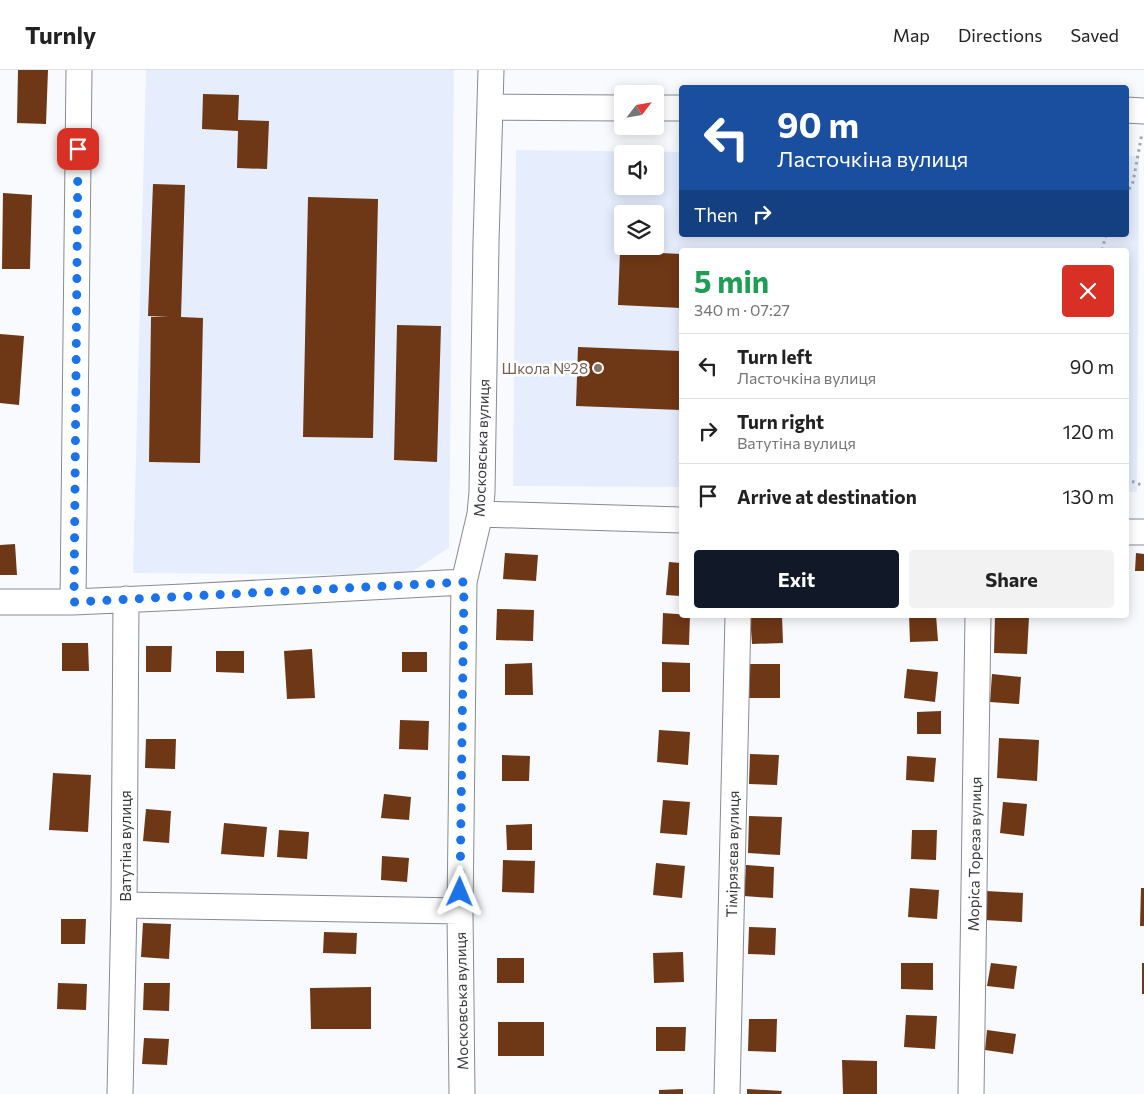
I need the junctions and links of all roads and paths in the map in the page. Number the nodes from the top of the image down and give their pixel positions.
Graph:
1 (79, 70) edge
2 (491, 70) edge
3 (491, 108) junction
4 (614, 108) edge
5 (664, 108) edge
6 (679, 108) edge
7 (1129, 112) edge
8 (1143, 121) edge
9 (1129, 189) edge
10 (1129, 480) edge
11 (1144, 486) edge
12 (480, 514) junction
13 (679, 520) edge
14 (1129, 532) edge
15 (1144, 532) edge
16 (464, 582) junction
17 (126, 599) junction
18 (0, 602) edge
19 (74, 602) junction
20 (738, 618) edge
21 (978, 618) edge
22 (124, 905) junction
23 (460, 911) junction
24 (120, 1094) edge
25 (462, 1094) edge
26 (727, 1094) edge
27 (971, 1094) edge

1 - 19 street
2 - 3 street, Московська вулиця
3 - 4 street
3 - 12 street, Московська вулиця
5 - 6 street
7 - 8 street
8 - 9 path
10 - 11 path
12 - 13 street
12 - 16 street, Московська вулиця
14 - 15 street
16 - 17 street
16 - 23 street, Московська вулиця
17 - 19 street
17 - 22 street, Ватутіна вулиця
18 - 19 street
20 - 26 street, Тімірязєва вулиця
21 - 27 street, Моріса Тореза вулиця
22 - 23 street
22 - 24 street, Ватутіна вулиця
23 - 25 street, Московська вулиця

